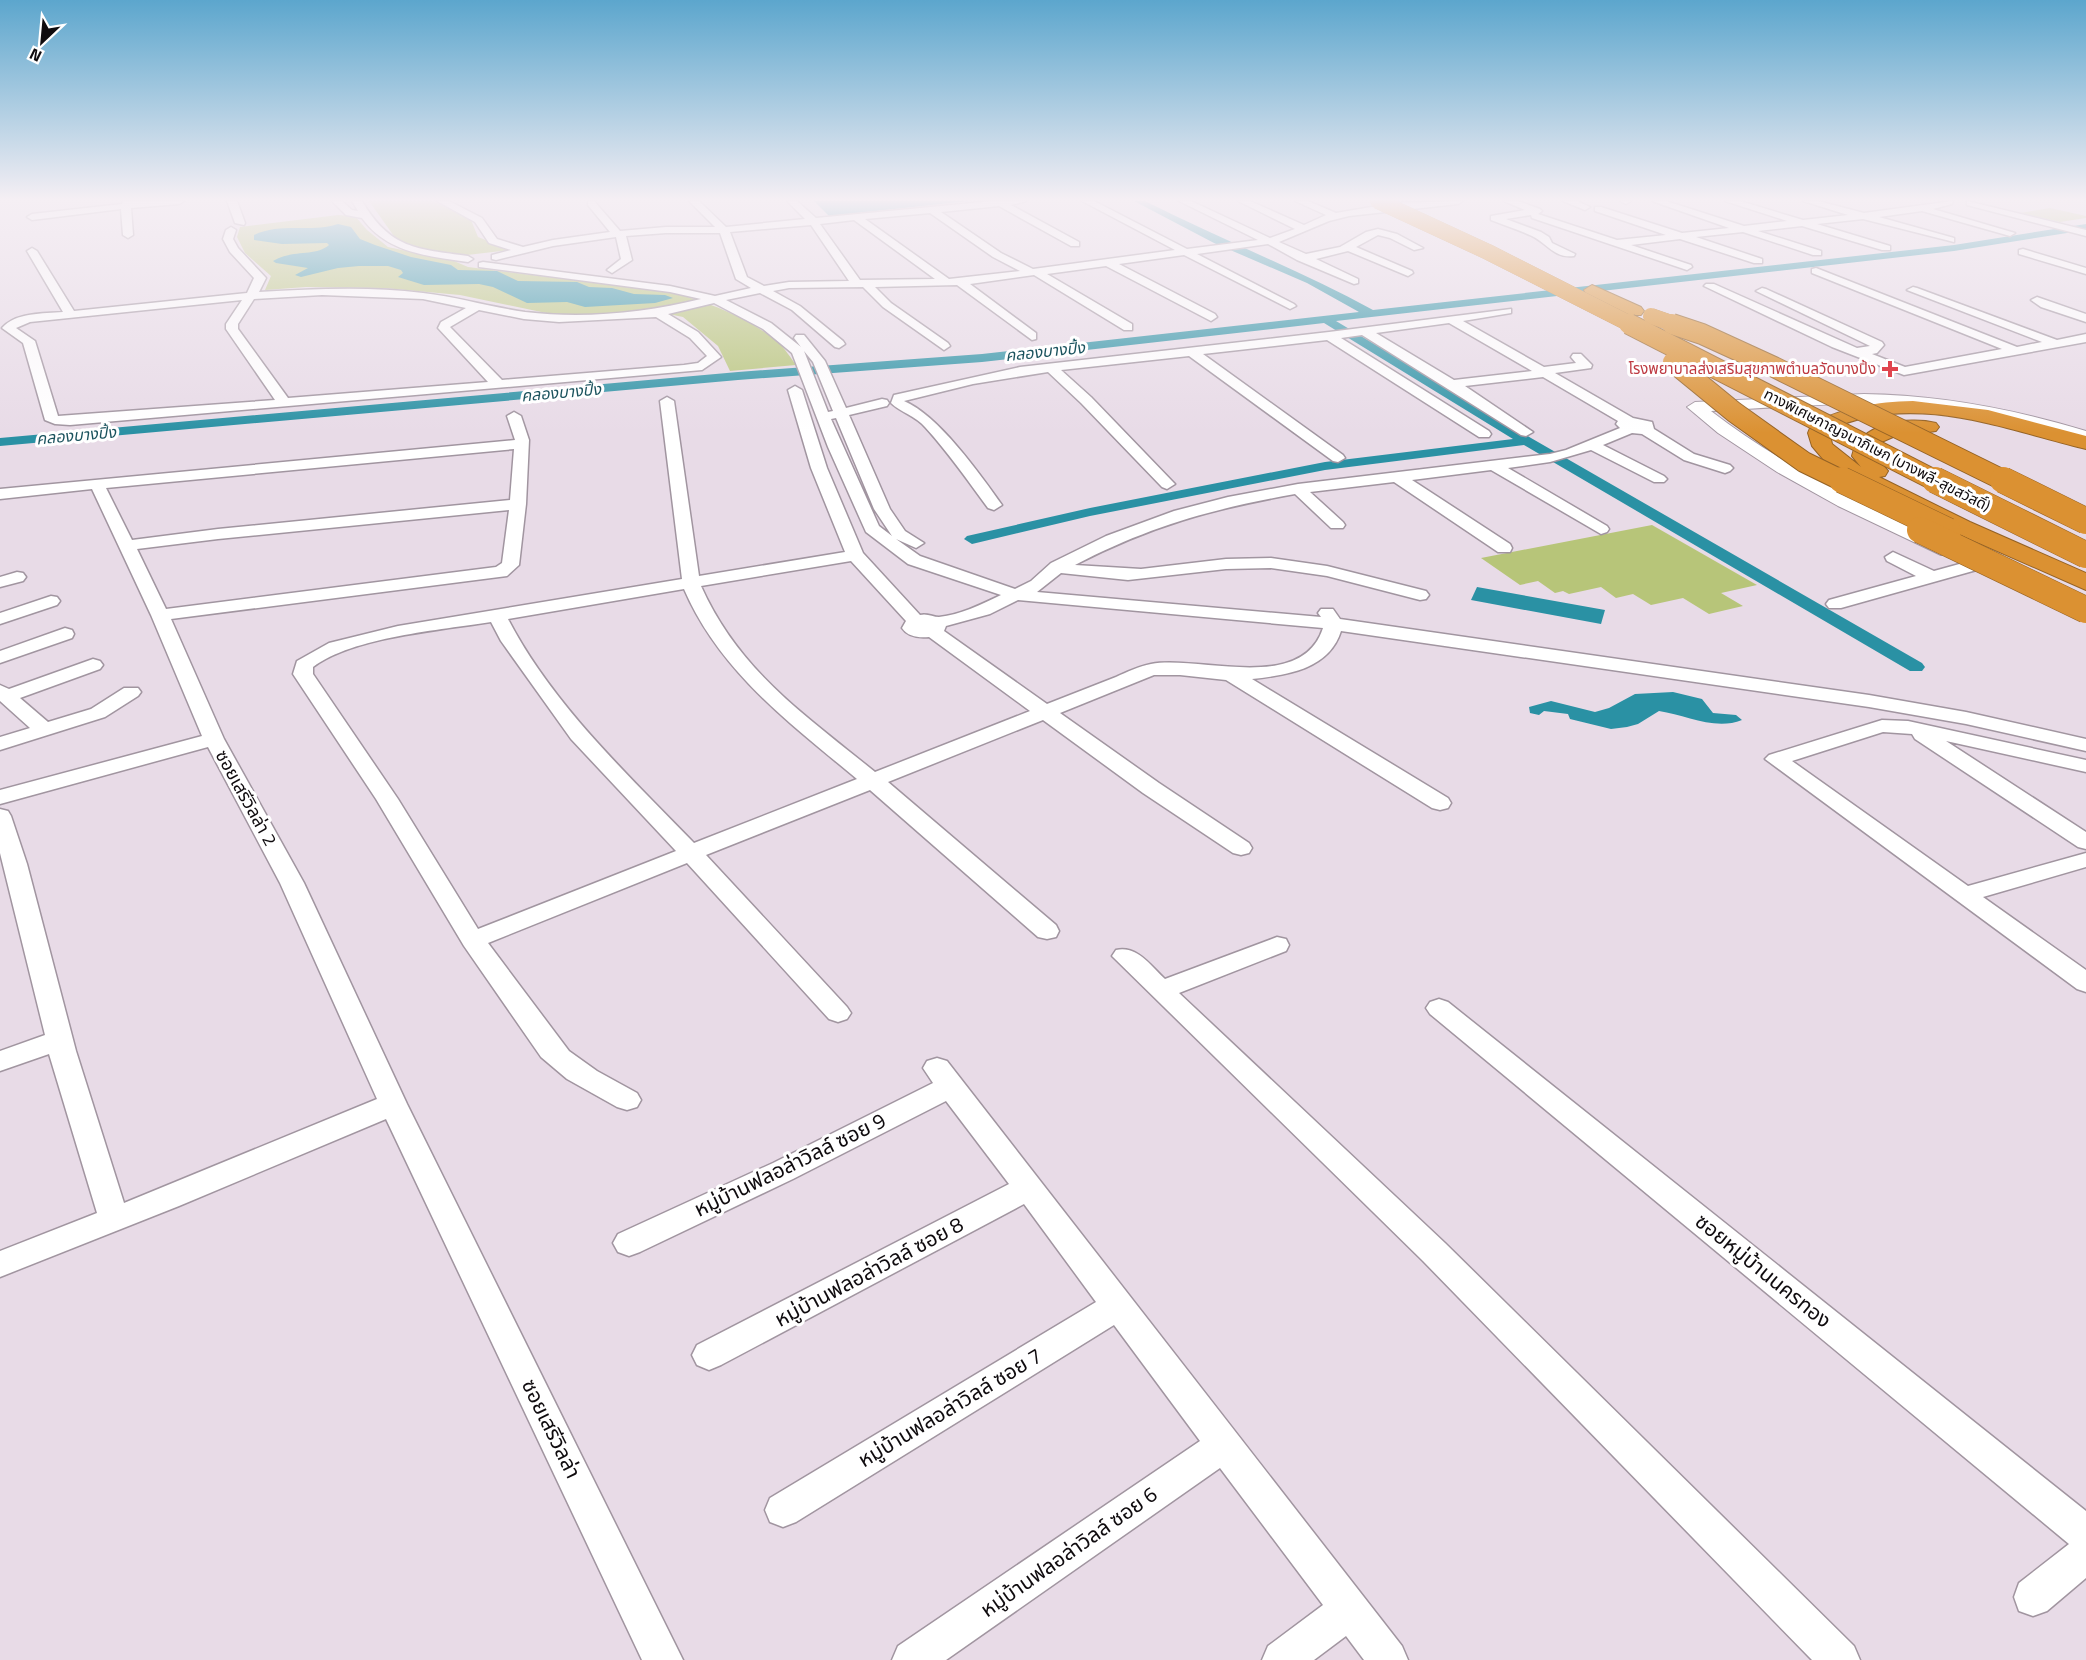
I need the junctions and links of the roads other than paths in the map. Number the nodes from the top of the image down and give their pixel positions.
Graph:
1 (53, 278) edge
2 (260, 278) edge
3 (593, 278) edge
4 (625, 278) edge
5 (742, 278) edge
6 (857, 278) edge
7 (949, 278) edge
8 (982, 278) edge
9 (1045, 278) edge
10 (1138, 278) edge
11 (1236, 278) edge
12 (1347, 278) edge
13 (1510, 278) edge
14 (1543, 278) edge
15 (1568, 278) edge
16 (1835, 278) edge
17 (1353, 281) dead end
18 (954, 282) junction
19 (860, 283) junction
20 (1710, 286) dead end
21 (760, 289) junction
22 (1914, 290) dead end
23 (1762, 291) dead end
24 (251, 296) junction
25 (722, 298) junction
26 (2037, 300) dead end
27 (479, 305) junction
28 (1290, 306) dead end
29 (1507, 311) dead end
30 (1635, 312) junction
31 (658, 313) junction
32 (70, 314) junction
33 (1211, 317) dead end
34 (2086, 318) edge
35 (1453, 320) junction
36 (1128, 327) dead end
37 (1608, 330) junction
38 (1361, 332) junction
39 (1032, 336) dead end
40 (1333, 336) junction
41 (2086, 338) edge
42 (839, 344) dead end
43 (2056, 344) junction
44 (944, 346) dead end
45 (1873, 350) junction
46 (2019, 351) junction
47 (1192, 352) junction
48 (1856, 352) junction
49 (1577, 357) dead end
50 (1050, 368) junction
51 (1920, 370) junction
52 (1545, 372) junction
53 (498, 384) junction
54 (1452, 384) junction
55 (803, 389) junction
56 (667, 400) dead end
57 (899, 401) junction
58 (284, 402) junction
59 (842, 413) junction
60 (514, 416) dead end
61 (823, 416) junction
62 (1635, 427) junction
63 (1526, 432) dead end
64 (1484, 434) dead end
65 (2086, 436) edge
66 (2086, 443) edge
67 (521, 444) junction
68 (1592, 445) junction
69 (1338, 458) dead end
70 (2086, 460) edge
71 (1495, 466) junction
72 (1725, 468) dead end
73 (1396, 476) junction
74 (1659, 480) dead end
75 (96, 484) junction
76 (1167, 484) dead end
77 (1298, 489) junction
78 (0, 494) edge
79 (518, 504) junction
80 (994, 505) dead end
81 (2086, 521) edge
82 (1337, 525) dead end
83 (1601, 529) dead end
84 (2086, 537) edge
85 (124, 546) junction
86 (1504, 548) dead end
87 (855, 555) junction
88 (2086, 555) edge
89 (1893, 556) dead end
90 (1974, 565) junction
91 (1057, 567) junction
92 (2086, 573) edge
93 (1932, 577) junction
94 (2086, 582) edge
95 (691, 584) junction
96 (1037, 585) junction
97 (1017, 595) junction
98 (1420, 595) dead end
99 (2086, 595) edge
100 (51, 601) dead end
101 (1835, 604) dead end
102 (2086, 609) edge
103 (160, 615) junction
104 (497, 615) junction
105 (1330, 618) junction
106 (2086, 618) edge
107 (0, 619) edge
108 (928, 625) junction
109 (65, 634) dead end
110 (0, 657) edge
111 (93, 665) dead end
112 (1230, 674) junction
113 (131, 692) dead end
114 (3, 694) edge
115 (1045, 712) junction
116 (1908, 727) junction
117 (45, 730) junction
118 (2086, 733) edge
119 (214, 740) junction
120 (0, 744) edge
121 (2086, 745) edge
122 (2086, 766) edge
123 (873, 781) junction
124 (0, 797) edge
125 (1440, 803) dead end
126 (0, 816) edge
127 (2086, 844) edge
128 (1241, 848) dead end
129 (692, 854) junction
130 (2086, 858) edge
131 (1964, 895) junction
132 (1047, 931) dead end
133 (473, 940) junction
134 (1277, 945) dead end
135 (1125, 956) dead end
136 (2086, 983) edge
137 (1162, 990) junction
138 (1439, 1008) dead end
139 (838, 1013) dead end
140 (59, 1040) junction
141 (0, 1061) edge
142 (627, 1100) dead end
143 (393, 1104) junction
144 (1028, 1188) junction
145 (439, 1198) joint
146 (114, 1220) junction
147 (629, 1243) dead end
148 (0, 1264) edge
149 (1117, 1306) junction
150 (709, 1355) dead end
151 (1225, 1444) junction
152 (783, 1510) dead end
153 (2086, 1534) edge
154 (2086, 1554) edge
155 (2033, 1597) dead end
156 (1349, 1609) junction
157 (663, 1660) edge
158 (912, 1660) edge
159 (1282, 1660) edge
160 (1388, 1660) edge
161 (1840, 1660) edge

1 - 32 street
2 - 24 street
3 - 25 street
4 - 25 street
5 - 21 street
6 - 19 street
7 - 18 street
8 - 18 street
9 - 36 street
10 - 33 street
11 - 28 street
12 - 17 street
13 - 37 highway
14 - 88 highway, ทางพิเศษกาญจนาภิเษก (บางพลี-สุขสวัสดิ์), bridge
15 - 30 highway, ทางพิเศษกาญจนาภิเษก (บางพลี-สุขสวัสดิ์)
16 - 46 street
18 - 19 street
18 - 39 street
19 - 21 street
19 - 44 street
20 - 48 street
21 - 25 street
21 - 42 street
22 - 43 street
23 - 45 street
24 - 27 street
24 - 32 street
24 - 58 street
25 - 31 street
25 - 55 street
25 - 59 street
26 - 34 street
27 - 31 street
27 - 53 street
29 - 35 street
30 - 81 highway, bridge
30 - 84 highway, ทางพิเศษกาญจนาภิเษก (บางพลี-สุขสวัสดิ์)
31 - 53 street
32 - 58 street
35 - 38 street
35 - 52 street
37 - 99 highway, bridge
37 - 102 highway, bridge
38 - 40 street
38 - 54 street
40 - 47 street
40 - 64 street
41 - 43 street
43 - 46 street
45 - 48 street
45 - 51 street
46 - 51 street
47 - 50 street
47 - 69 street
48 - 51 street
49 - 52 street
50 - 57 street
50 - 76 street
52 - 54 street
52 - 62 street
53 - 58 street
54 - 63 street
55 - 61 street
55 - 87 street
56 - 95 street
57 - 59 street
57 - 80 street
59 - 61 street
59 - 96 street
60 - 67 street
61 - 97 street
62 - 68 street
62 - 72 street
65 - 90 street
66 - 94 highway
67 - 75 street
67 - 79 street
68 - 71 street
68 - 74 street
70 - 92 highway
71 - 73 street
71 - 83 street
73 - 77 street
73 - 86 street
75 - 78 street
75 - 85 street, ซอยเสรีวิลล่า 2
77 - 82 street
77 - 91 street
79 - 85 street
79 - 103 street
85 - 103 street, ซอยเสรีวิลล่า 2
87 - 95 street
87 - 108 street
89 - 93 street
90 - 93 street
90 - 106 street
91 - 96 street
91 - 98 street
93 - 101 street
95 - 104 street
95 - 123 street
96 - 97 street
96 - 105 street
97 - 105 street
97 - 108 street
100 - 107 street
103 - 119 street, ซอยเสรีวิลล่า 2
104 - 129 street
104 - 133 street
105 - 112 street
105 - 118 street
105 - 121 street
108 - 115 street
109 - 110 street
111 - 114 street
112 - 115 street
112 - 125 street
113 - 117 street
114 - 117 street
115 - 123 street
115 - 128 street
116 - 122 street
116 - 127 street
116 - 131 street
117 - 120 street
119 - 124 street
119 - 143 street, ซอยเสรีวิลล่า 2
123 - 129 street
123 - 132 street
126 - 140 street
127 - 130 street
129 - 133 street
129 - 139 street
130 - 131 street
131 - 136 street
133 - 142 street
134 - 137 street
135 - 137 street
137 - 161 street
138 - 153 street, ซอยหมู่บ้านนครทอง
140 - 141 street
140 - 146 street
143 - 145 street, ซอยเสรีวิลล่า 2
143 - 146 street
144 - 147 street, หมู่บ้านฟลอล่าวิลล์ ซอย 9
144 - 149 street
144 - 150 street, หมู่บ้านฟลอล่าวิลล์ ซอย 8
145 - 157 street, ซอยเสรีวิลล่า
146 - 148 street
149 - 151 street
149 - 152 street, หมู่บ้านฟลอล่าวิลล์ ซอย 7
151 - 156 street
151 - 158 street, หมู่บ้านฟลอล่าวิลล์ ซอย 6
154 - 155 street
156 - 159 street
156 - 160 street

